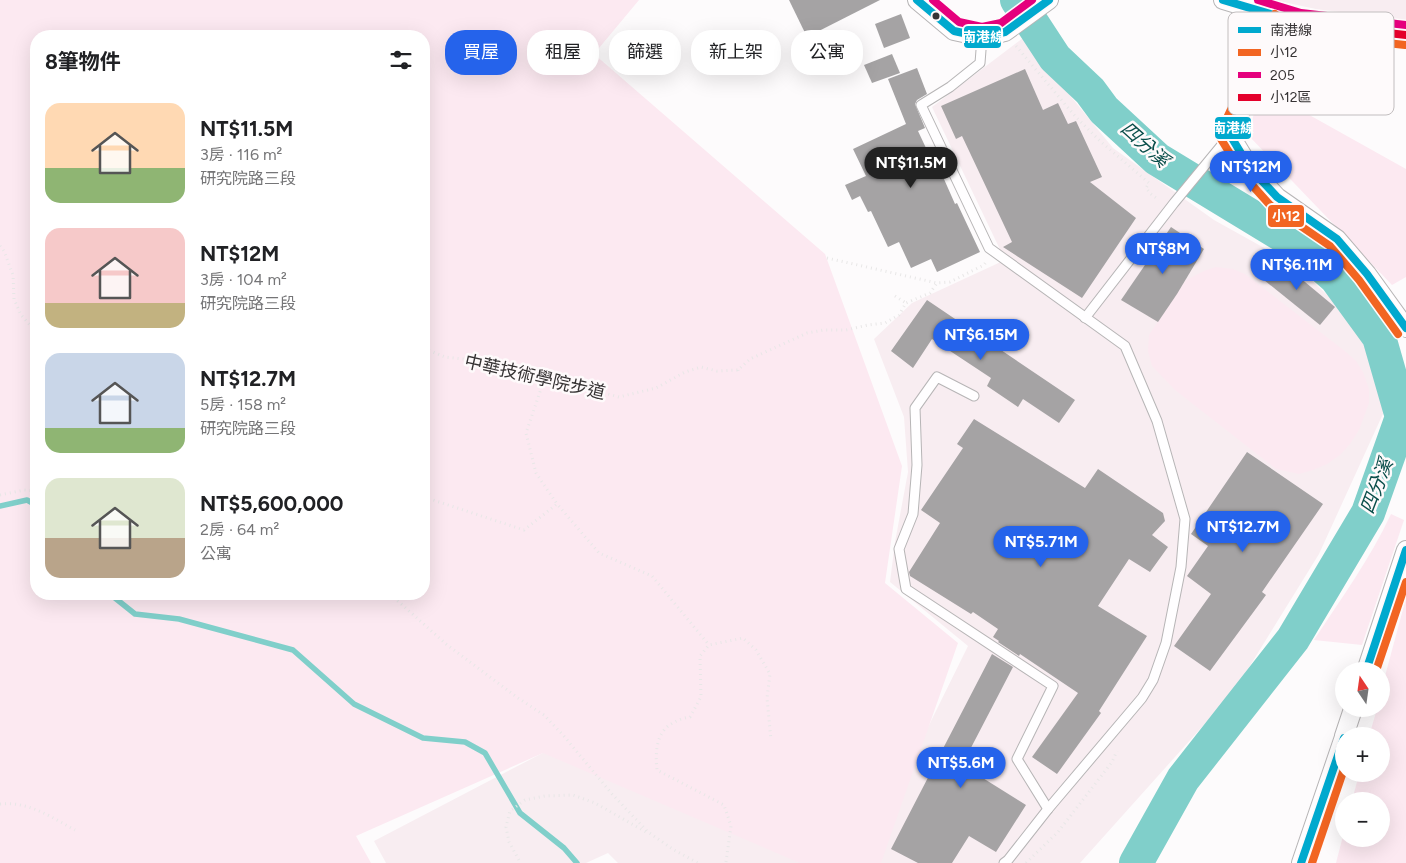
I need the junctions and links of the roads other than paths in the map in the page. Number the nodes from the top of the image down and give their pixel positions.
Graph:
1 (917, 0) edge
2 (1049, 0) edge
3 (1223, 0) edge
4 (1264, 12) edge
5 (982, 37) junction
6 (1240, 115) edge
7 (1230, 136) junction
8 (1085, 318) junction
9 (1406, 328) edge
10 (974, 396) dead end
11 (1406, 550) edge
12 (1369, 662) edge
13 (1335, 763) edge
14 (1048, 809) junction
15 (1004, 863) edge
16 (1301, 863) edge

1 - 5 street
2 - 5 street
3 - 4 street
5 - 8 lane
6 - 7 street
7 - 8 lane
7 - 9 street
8 - 14 lane
10 - 14 lane
11 - 12 street
13 - 16 street
14 - 15 lane

